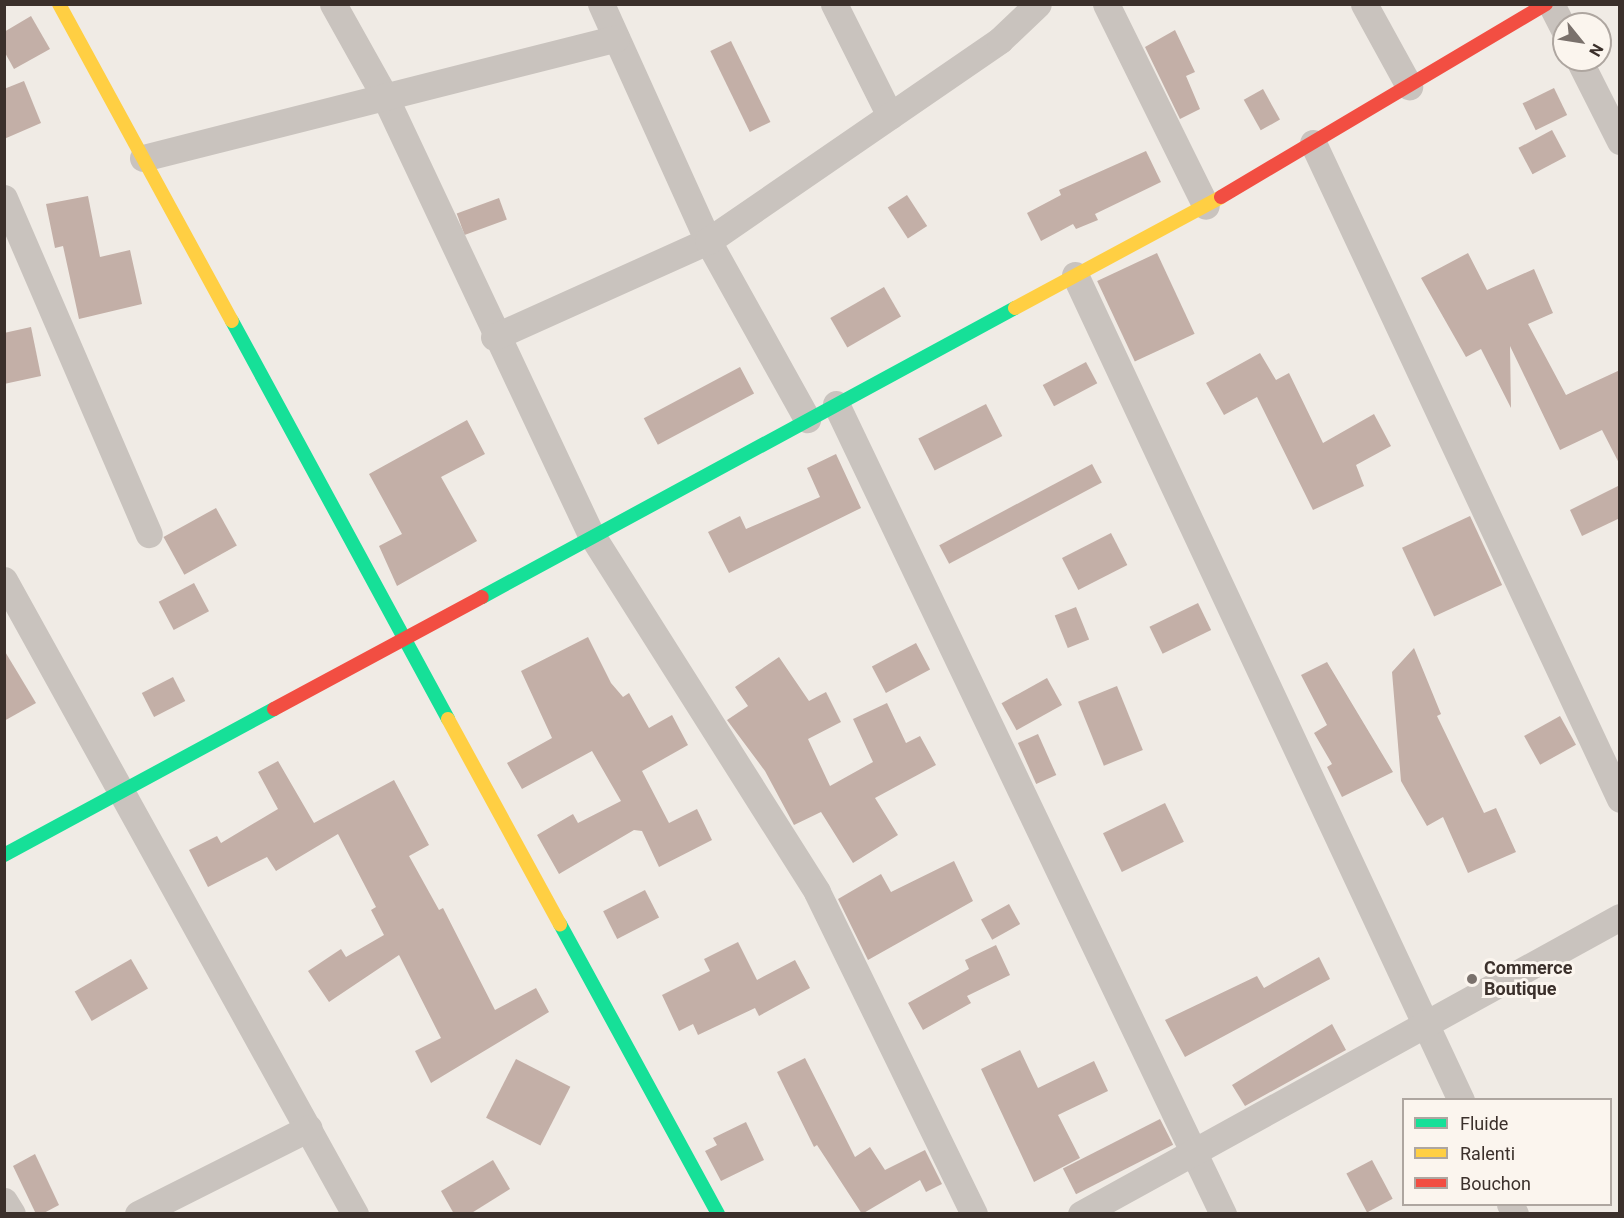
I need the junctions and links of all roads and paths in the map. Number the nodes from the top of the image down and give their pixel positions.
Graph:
1 (59, 4) edge
2 (333, 4) edge
3 (601, 4) edge
4 (834, 4) edge
5 (1038, 4) edge
6 (1106, 4) edge
7 (1364, 4) edge
8 (1546, 4) edge
9 (616, 38) junction
10 (1585, 72) edge
11 (1409, 86) junction
12 (385, 97) junction
13 (890, 116) junction
14 (1620, 141) edge
15 (1313, 143) junction
16 (143, 158) junction
17 (4, 198) edge
18 (1206, 206) junction
19 (708, 241) junction
20 (1075, 275) junction
21 (494, 337) junction
22 (836, 404) junction
23 (807, 419) junction
24 (148, 534) dead end
25 (591, 534) junction
26 (4, 579) edge
27 (403, 636) junction
28 (124, 789) junction
29 (1620, 799) edge
30 (4, 855) edge
31 (1620, 917) edge
32 (1425, 1024) junction
33 (1460, 1098) edge
34 (309, 1128) junction
35 (1192, 1152) junction
36 (4, 1201) edge
37 (12, 1214) edge
38 (138, 1214) edge
39 (356, 1214) edge
40 (718, 1214) edge
41 (974, 1214) edge
42 (1081, 1214) edge
43 (1223, 1214) edge

1 - 16 street
2 - 12 street
3 - 9 street
4 - 13 street
5 - 13 street
6 - 18 street
7 - 11 street
8 - 11 street
9 - 12 street
9 - 19 street
10 - 14 street
11 - 15 street
12 - 16 street
12 - 21 street
13 - 19 street
15 - 18 street
15 - 29 street
16 - 27 street
17 - 24 street
18 - 20 street
19 - 21 street
19 - 23 street
20 - 22 street
20 - 32 street
21 - 25 street
22 - 23 street
22 - 35 street
23 - 25 street
25 - 27 street
25 - 41 street
26 - 28 street
27 - 28 street
27 - 40 street
28 - 30 street
28 - 34 street
31 - 32 street
32 - 33 street
32 - 35 street
34 - 38 street
34 - 39 street
35 - 42 street
35 - 43 street
36 - 37 street

